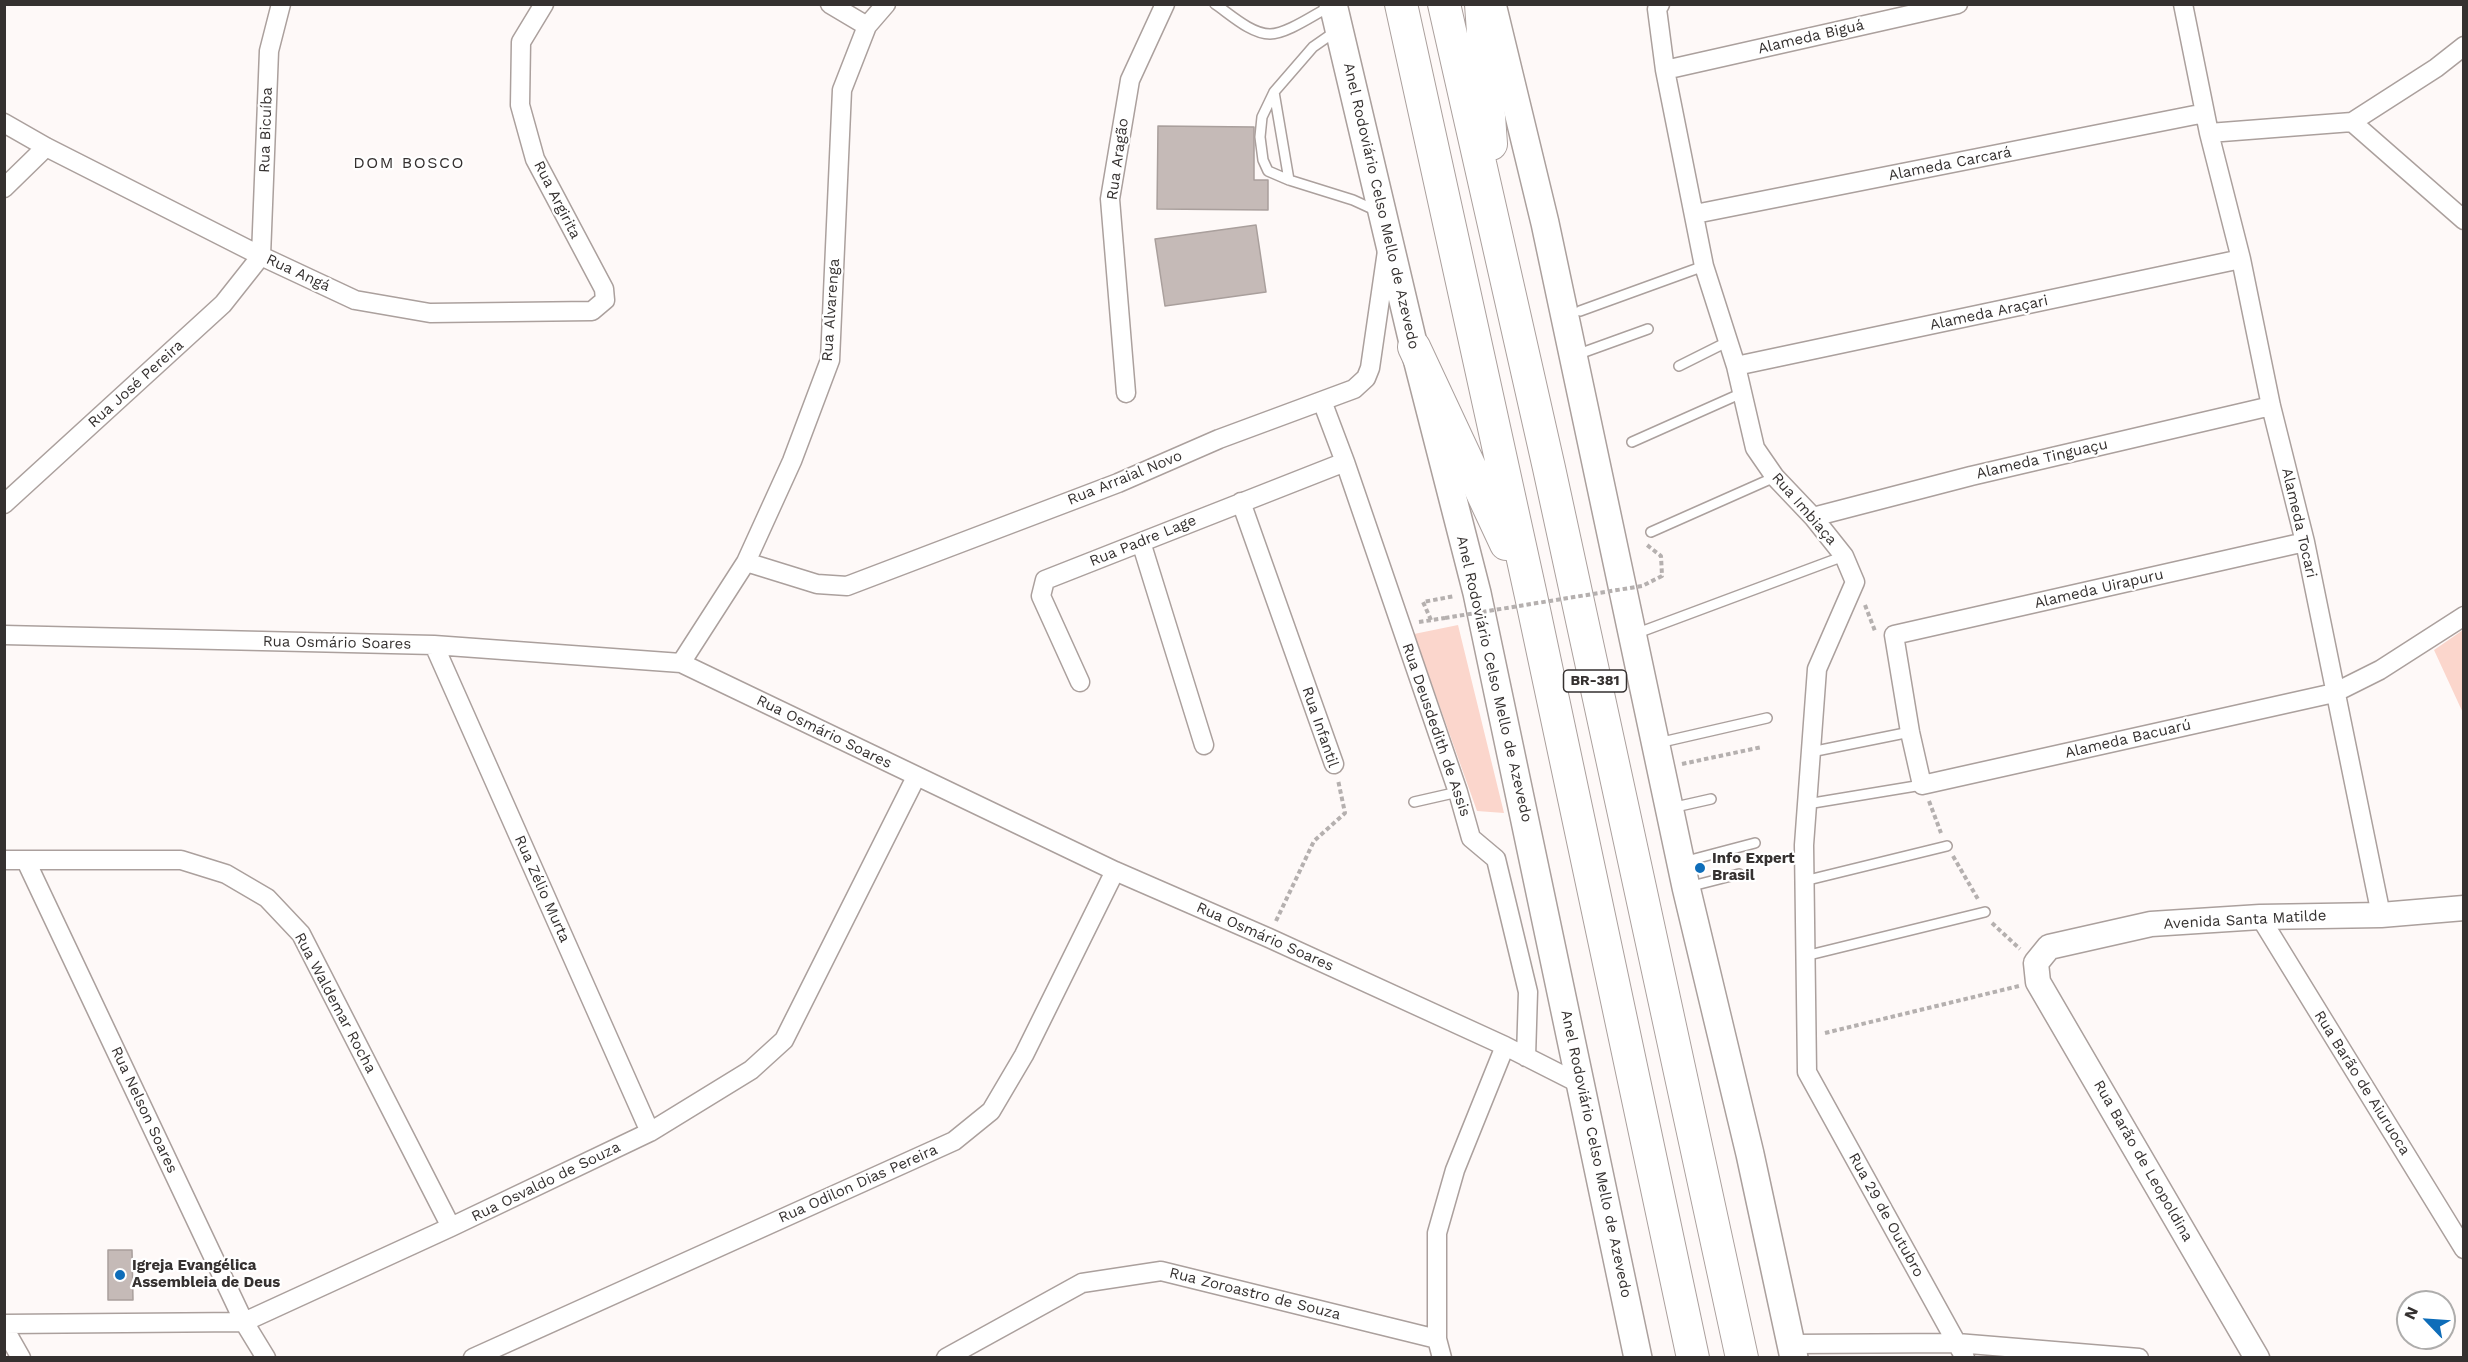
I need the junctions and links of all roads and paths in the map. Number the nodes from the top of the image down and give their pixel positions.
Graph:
1 (280, 4) edge
2 (544, 4) edge
3 (830, 4) edge
4 (886, 4) edge
5 (1165, 4) edge
6 (1215, 4) edge
7 (1401, 4) edge
8 (1444, 4) edge
9 (1481, 4) edge
10 (1492, 4) edge
11 (1660, 4) edge
12 (1958, 4) edge
13 (2183, 4) edge
14 (1335, 13) edge
15 (867, 26) junction
16 (2463, 46) edge
17 (1665, 70) junction
18 (1274, 92) junction
19 (2205, 112) junction
20 (2352, 122) junction
21 (4, 123) edge
22 (2209, 133) junction
23 (46, 147) junction
24 (1289, 180) junction
25 (4, 188) edge
26 (1382, 213) junction
27 (1695, 214) junction
28 (2463, 220) edge
29 (1389, 241) junction
30 (1498, 247) junction
31 (261, 256) junction
32 (2241, 259) junction
33 (1704, 266) junction
34 (604, 289) joint
35 (1580, 310) dead end
36 (1648, 329) dead end
37 (1729, 341) junction
38 (1414, 347) junction
39 (1573, 355) junction
40 (1679, 366) dead end
41 (1736, 366) junction
42 (1126, 393) dead end
43 (1742, 393) junction
44 (1322, 401) junction
45 (2271, 406) junction
46 (1632, 442) dead end
47 (1345, 462) junction
48 (1775, 477) junction
49 (1241, 502) junction
50 (4, 504) edge
51 (1813, 517) junction
52 (1651, 532) dead end
53 (1141, 542) junction
54 (2305, 542) junction
55 (1647, 545) dead end
56 (1844, 556) junction
57 (746, 562) junction
58 (1856, 582) junction
59 (1477, 593) junction
60 (1531, 596) junction
61 (2463, 616) edge
62 (4, 635) edge
63 (1632, 635) junction
64 (1894, 635) junction
65 (434, 645) junction
66 (681, 663) junction
67 (1080, 682) dead end
68 (2334, 693) junction
69 (1767, 718) dead end
70 (1910, 732) junction
71 (1204, 745) dead end
72 (1762, 747) dead end
73 (1811, 752) junction
74 (1658, 756) junction
75 (1334, 764) joint
76 (916, 777) junction
77 (1922, 785) junction
78 (1458, 792) junction
79 (1711, 799) dead end
80 (1414, 802) dead end
81 (1807, 804) junction
82 (1669, 808) junction
83 (1755, 843) dead end
84 (1947, 846) junction
85 (4, 860) edge
86 (26, 861) junction
87 (1114, 871) junction
88 (1738, 874) dead end
89 (1683, 875) junction
90 (1804, 881) junction
91 (2463, 908) edge
92 (1985, 912) junction
93 (2381, 915) junction
94 (2260, 918) junction
95 (1269, 938) junction
96 (1805, 956) junction
97 (2037, 972) junction
98 (1807, 1038) junction
99 (1505, 1046) junction
100 (1526, 1057) junction
101 (1582, 1085) junction
102 (650, 1132) junction
103 (451, 1227) junction
104 (2463, 1249) edge
105 (244, 1322) junction
106 (4, 1326) edge
107 (1437, 1339) junction
108 (1961, 1350) edge
109 (1793, 1351) edge
110 (21, 1358) edge
111 (266, 1358) edge
112 (473, 1358) edge
113 (946, 1358) edge
114 (1442, 1358) edge
115 (1638, 1358) edge
116 (1693, 1358) edge
117 (1742, 1358) edge
118 (2139, 1358) edge
119 (2257, 1358) edge

1 - 31 street, Rua Bicuíba
2 - 34 street, Rua Argirita
3 - 15 street
4 - 15 street, Rua Alvarenga
5 - 42 street, Rua Aragão
6 - 14 lane
7 - 60 highway, BR-381
8 - 30 highway, BR-381
9 - 30 highway
10 - 39 main road
11 - 17 street, Rua Imbiaça
12 - 17 street, Alameda Biguá
13 - 19 street, Alameda Tocari
14 - 18 lane
14 - 26 main road, Anel Rodoviário Celso Mello de Azevedo
15 - 57 street, Rua Alvarenga
16 - 20 street
17 - 27 street, Rua Imbiaça
18 - 24 lane
18 - 24 lane
19 - 22 street, Alameda Tocari
19 - 27 street, Alameda Carcará
20 - 22 street
20 - 28 street
21 - 23 street, Rua Angá
22 - 32 street, Alameda Tocari
23 - 25 street
23 - 31 street, Rua Angá
24 - 26 lane
26 - 29 main road, Anel Rodoviário Celso Mello de Azevedo
27 - 33 street, Rua Imbiaça
29 - 38 main road, Anel Rodoviário Celso Mello de Azevedo
29 - 44 street, Rua Arraial Novo
30 - 117 highway, BR-381
31 - 34 street, Rua Angá
31 - 50 street, Rua José Pereira
32 - 41 street, Alameda Araçari
32 - 45 street, Alameda Tocari
33 - 35 lane
33 - 37 street, Rua Imbiaça
36 - 39 lane
37 - 40 lane
37 - 41 street, Rua Imbiaça
38 - 59 main road, Anel Rodoviário Celso Mello de Azevedo
38 - 60 highway
39 - 63 main road
41 - 43 street, Rua Imbiaça
43 - 46 lane
43 - 48 street, Rua Imbiaça
44 - 47 street, Rua Deusdedith de Assis
44 - 57 street, Rua Arraial Novo
45 - 51 street, Alameda Tinguaçu
45 - 54 street, Alameda Tocari
47 - 49 street, Rua Padre Lage
47 - 78 street, Rua Deusdedith de Assis
48 - 51 street, Rua Imbiaça
48 - 52 lane
49 - 53 street, Rua Padre Lage
49 - 75 street, Rua Infantil
51 - 56 street, Rua Imbiaça
53 - 67 street, Rua Padre Lage
53 - 71 street
54 - 64 street, Alameda Uirapuru
54 - 68 street, Alameda Tocari
55 - 59 path, bridge
56 - 58 street, Rua Imbiaça
56 - 63 lane
57 - 66 street, Rua Alvarenga
58 - 64 path
58 - 73 street
59 - 101 main road, Anel Rodoviário Celso Mello de Azevedo
60 - 116 highway, BR-381
61 - 68 street, Alameda Bacuarú
62 - 65 street, Rua Osmário Soares
63 - 74 main road
64 - 70 street
65 - 66 street, Rua Osmário Soares
65 - 102 street, Rua Zélio Murta
66 - 76 street, Rua Osmário Soares
68 - 77 street, Alameda Bacuarú
68 - 93 street, Alameda Tocari
69 - 74 lane
70 - 73 lane
70 - 77 street
72 - 74 path
73 - 81 street
74 - 82 main road
75 - 95 path, Rua Infantil
76 - 87 street, Rua Osmário Soares
76 - 102 street, Rua Osvaldo de Souza
77 - 81 lane
77 - 84 path
78 - 80 lane
78 - 100 street, Rua Deusdedith de Assis
79 - 82 lane
81 - 90 street
82 - 89 main road
83 - 89 lane
84 - 90 lane
84 - 92 path
85 - 86 street, Rua Waldemar Rocha
86 - 103 street, Rua Waldemar Rocha
86 - 105 street, Rua Nelson Soares
87 - 95 street, Rua Osmário Soares
87 - 112 street, Rua Odilon Dias Pereira
88 - 89 lane
89 - 109 main road
90 - 96 street
91 - 93 street, Avenida Santa Matilde
92 - 96 lane
92 - 97 path
93 - 94 street, Avenida Santa Matilde
94 - 97 street, Avenida Santa Matilde
94 - 104 street, Rua Barão de Aiuruoca
95 - 99 street, Rua Osmário Soares
96 - 98 street
97 - 98 path
97 - 119 street, Rua Barão de Leopoldina
98 - 108 street, Rua 29 de Outubro
99 - 100 street, Rua Osmário Soares
99 - 107 street
100 - 101 street, Rua Osmário Soares
101 - 115 main road, Anel Rodoviário Celso Mello de Azevedo
102 - 103 street, Rua Osvaldo de Souza
103 - 105 street, Rua Osvaldo de Souza
105 - 106 street, Rua Osvaldo de Souza
105 - 111 street, Rua Nelson Soares
106 - 110 street
107 - 113 street, Rua Zoroastro de Souza
107 - 114 street
108 - 109 street
108 - 118 street

